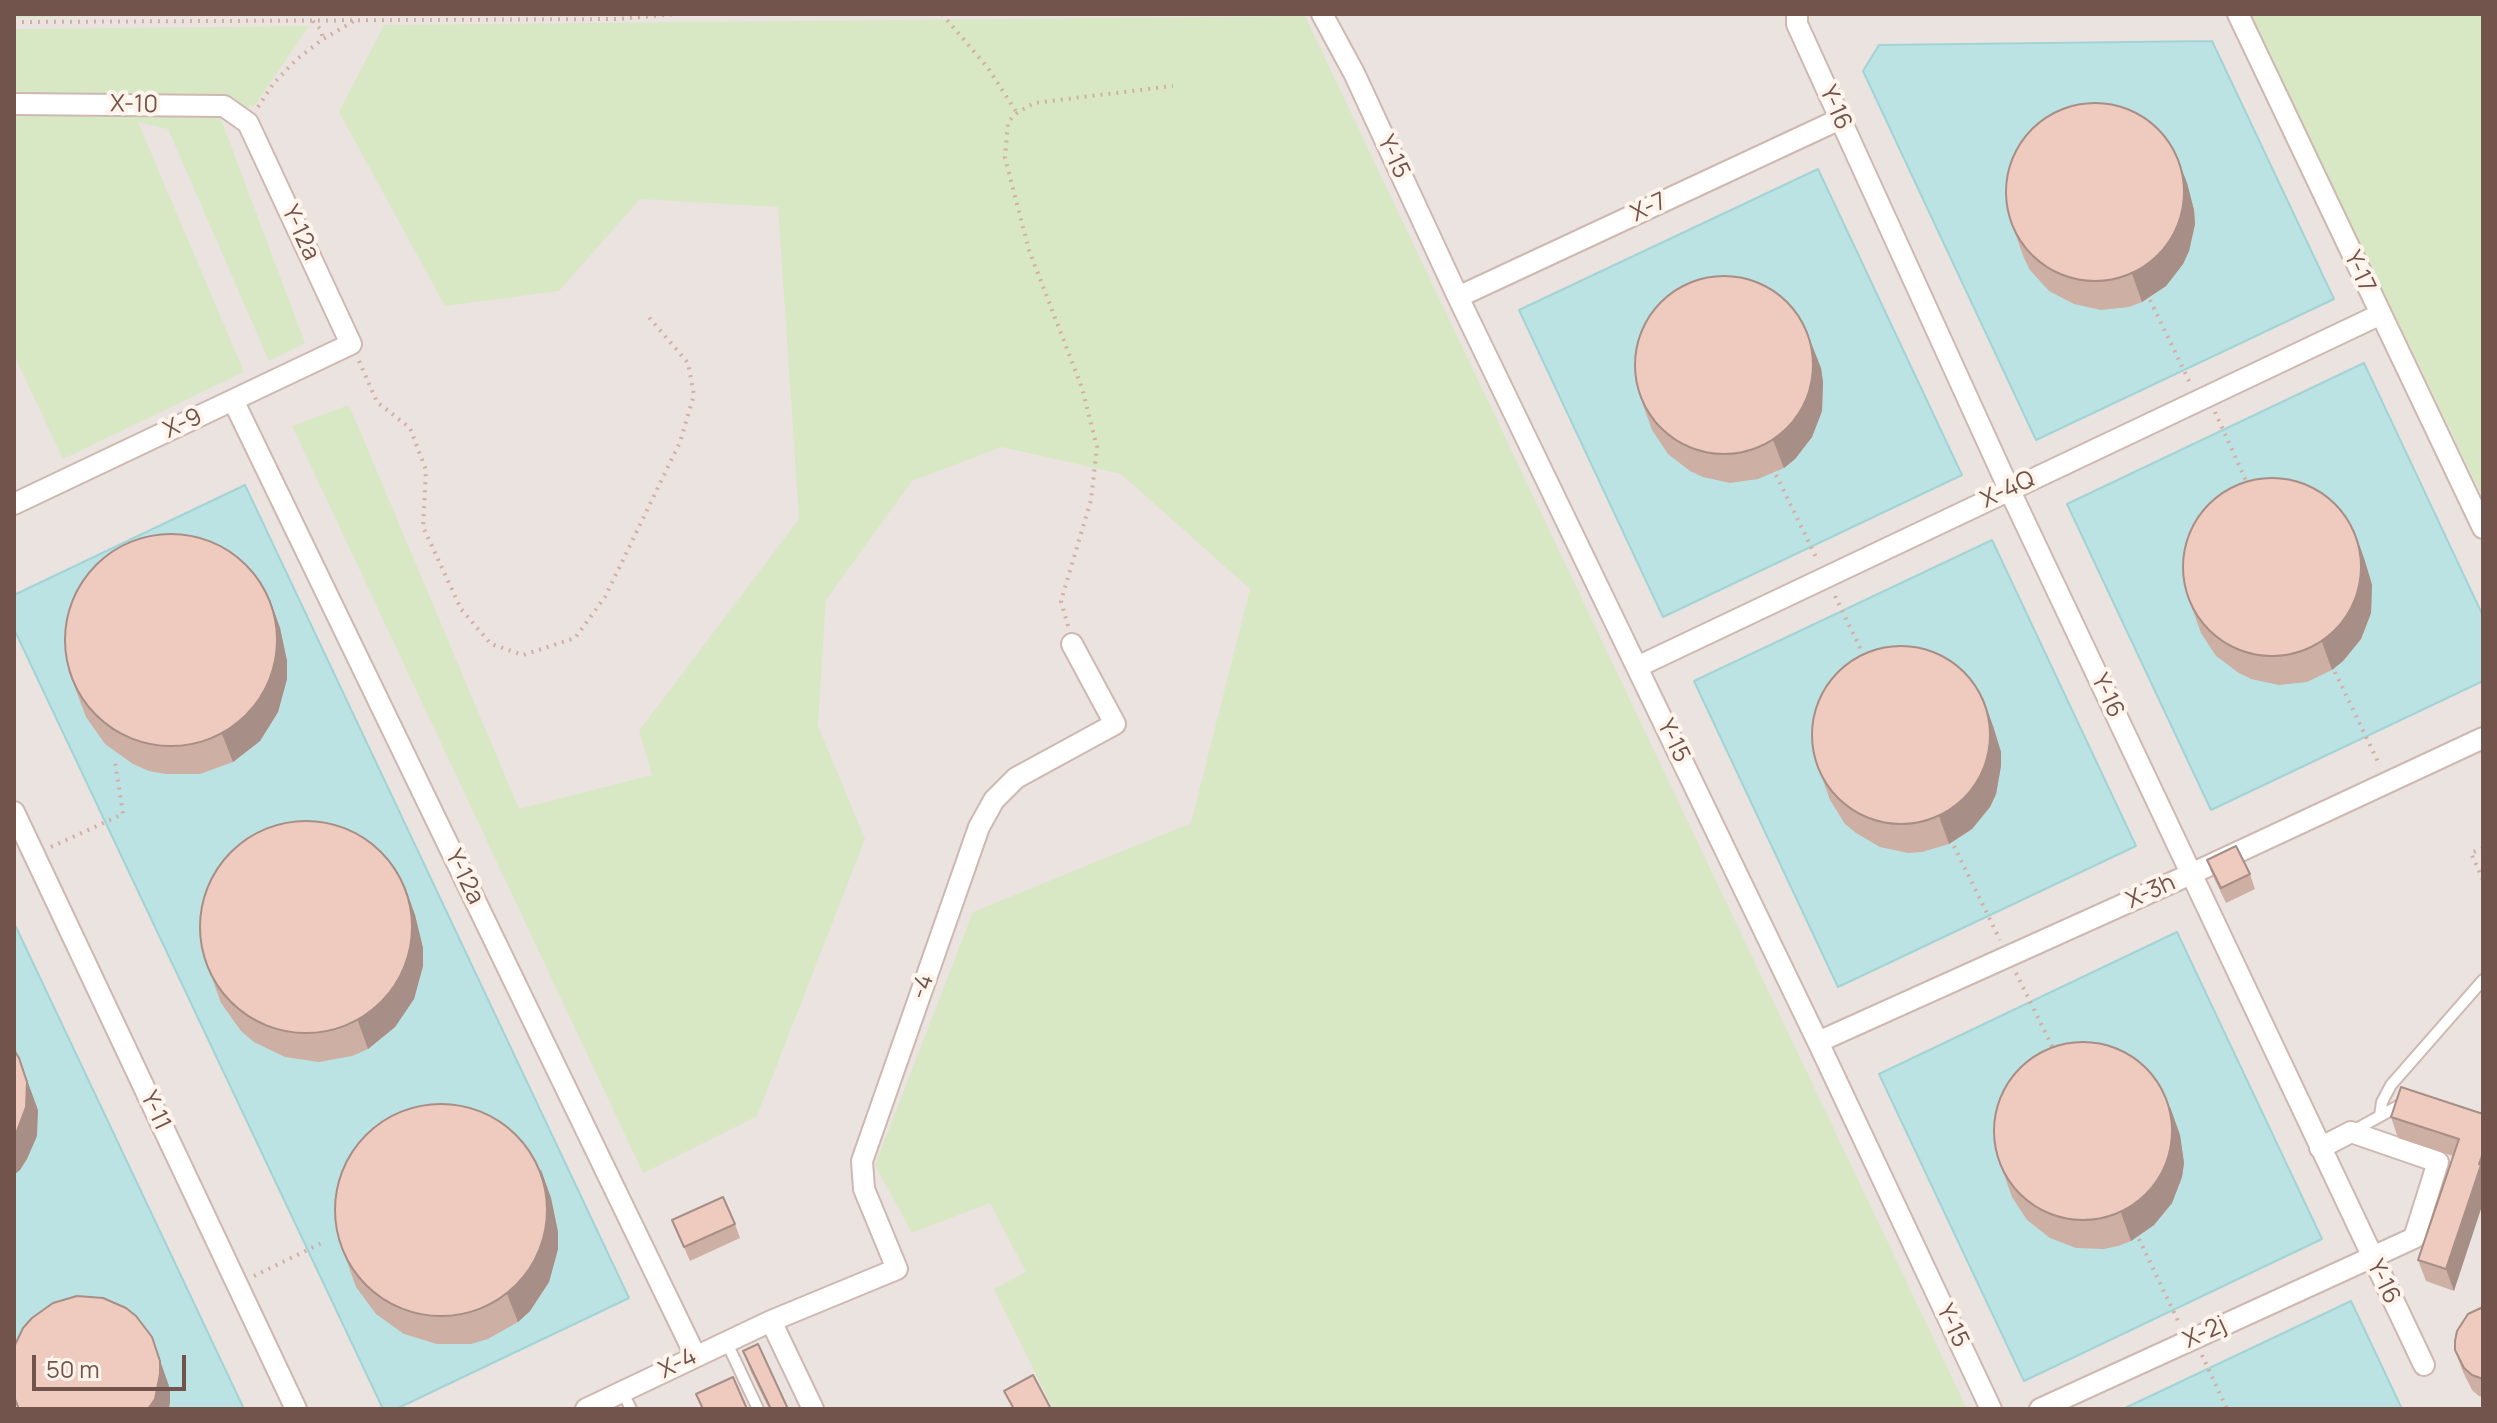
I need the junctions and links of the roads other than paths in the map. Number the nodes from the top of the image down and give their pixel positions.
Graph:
1 (1322, 14) edge
2 (2238, 14) edge
3 (1797, 19) edge
4 (14, 104) edge
5 (1840, 119) junction
6 (248, 123) joint
7 (1458, 297) junction
8 (2379, 315) junction
9 (351, 344) joint
10 (233, 400) junction
11 (2009, 489) junction
12 (14, 504) edge
13 (2483, 528) edge
14 (1072, 644) road end
15 (1637, 667) junction
16 (2483, 738) edge
17 (14, 812) edge
18 (2191, 874) junction
19 (2483, 980) edge
20 (1818, 1042) junction
21 (2409, 1101) edge
22 (2380, 1116) junction
23 (2351, 1132) junction
24 (2320, 1148) junction
25 (2371, 1258) junction
26 (771, 1321) junction
27 (726, 1341) junction
28 (695, 1355) junction
29 (2424, 1365) dead end
30 (626, 1400) edge
31 (296, 1409) edge
32 (586, 1409) edge
33 (758, 1409) edge
34 (813, 1409) edge
35 (1991, 1409) edge
36 (2040, 1409) edge

1 - 7 street, Y-15
2 - 8 street, Y-17
3 - 5 street, Y-16
4 - 6 street, X-10
5 - 7 street, X-7
5 - 11 street, Y-16
6 - 9 street, Y-12a
7 - 15 street, Y-15
8 - 11 street, X-4Q
8 - 13 street, Y-17
9 - 10 street, X-9
10 - 12 street, X-9
10 - 28 street, Y-12a
11 - 15 street, X-4Q
11 - 18 street, Y-16
14 - 26 street, -4
15 - 20 street, Y-15
16 - 18 street, X-3h
17 - 31 street, Y-11
18 - 20 street, X-3h
18 - 24 street, Y-16
19 - 22 lane
20 - 35 street, Y-15
21 - 22 lane
22 - 23 lane
23 - 24 street
23 - 25 street, X-2j
24 - 25 street, Y-16
25 - 29 street, Y-16
25 - 36 street, X-2j
26 - 27 street, X-4
26 - 34 street
27 - 28 street, X-4
27 - 33 lane
28 - 30 street, X-4
30 - 32 street, X-4

